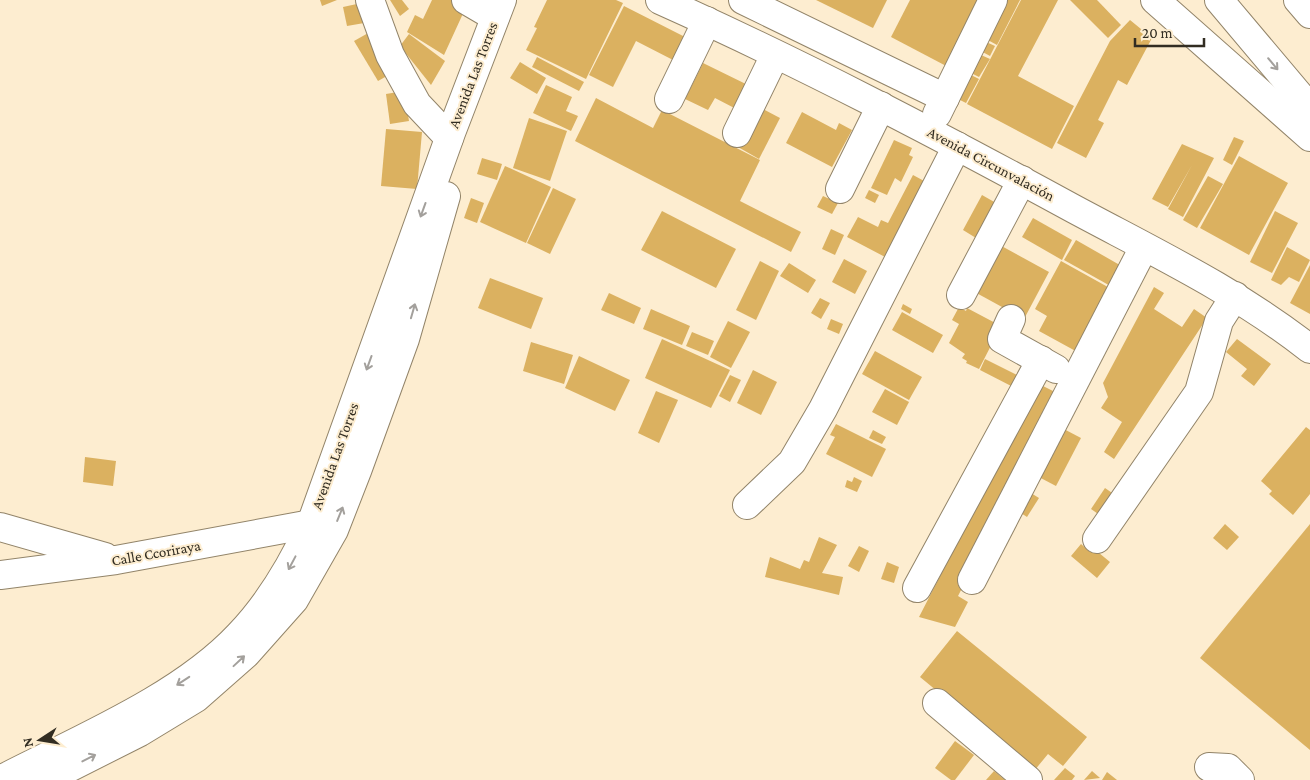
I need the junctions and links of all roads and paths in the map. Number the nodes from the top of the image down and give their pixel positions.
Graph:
1 (370, 0) edge
2 (466, 0) edge
3 (520, 0) edge
4 (660, 0) edge
5 (743, 0) edge
6 (993, 0) edge
7 (1155, 0) edge
8 (1180, 0) edge
9 (1219, 0) edge
10 (1298, 0) edge
11 (498, 9) edge
12 (1310, 14) edge
13 (707, 21) junction
14 (775, 55) junction
15 (945, 98) junction
16 (669, 99) dead end
17 (881, 106) junction
18 (1310, 108) edge
19 (928, 130) junction
20 (737, 133) dead end
21 (1310, 136) edge
22 (449, 138) junction
23 (957, 146) junction
24 (1022, 180) junction
25 (840, 189) dead end
26 (1144, 247) junction
27 (961, 295) dead end
28 (1235, 296) junction
29 (1011, 319) dead end
30 (1310, 349) edge
31 (1041, 360) junction
32 (1075, 379) junction
33 (747, 505) dead end
34 (311, 524) junction
35 (0, 527) edge
36 (1097, 539) dead end
37 (116, 560) junction
38 (0, 575) edge
39 (972, 580) dead end
40 (917, 588) dead end
41 (937, 703) dead end
42 (1209, 767) dead end
43 (0, 780) edge
44 (46, 780) edge
45 (1028, 780) edge
46 (1240, 780) edge

1 - 22 main road
2 - 11 main road
44 -> 3 main road, Avenida Las Torres
4 - 13 main road, Avenida Circunvalación
5 - 15 main road
6 - 15 main road
7 - 21 main road
8 - 21 main road
9 -> 18 main road
10 - 12 main road
11 - 22 main road, Avenida Las Torres
13 - 14 main road, Avenida Circunvalación
13 - 16 main road
14 - 17 main road, Avenida Circunvalación
14 - 20 main road
15 - 19 main road
17 - 19 main road, Avenida Circunvalación
17 - 25 main road
19 - 23 main road, Avenida Circunvalación
22 -> 34 main road, Avenida Las Torres
23 - 24 main road, Avenida Circunvalación
23 - 33 main road
24 - 26 main road, Avenida Circunvalación
24 - 27 main road
26 - 28 main road, Avenida Circunvalación
26 - 32 main road
28 - 30 main road, Avenida Circunvalación
28 - 36 main road
29 - 31 main road
31 - 32 main road
31 - 40 main road
32 - 39 main road
34 - 37 main road, Calle Ccoriraya
34 -> 43 main road, Avenida Las Torres
35 - 37 main road
37 - 38 main road, Calle Ccoriraya
41 - 45 main road
42 - 46 main road

